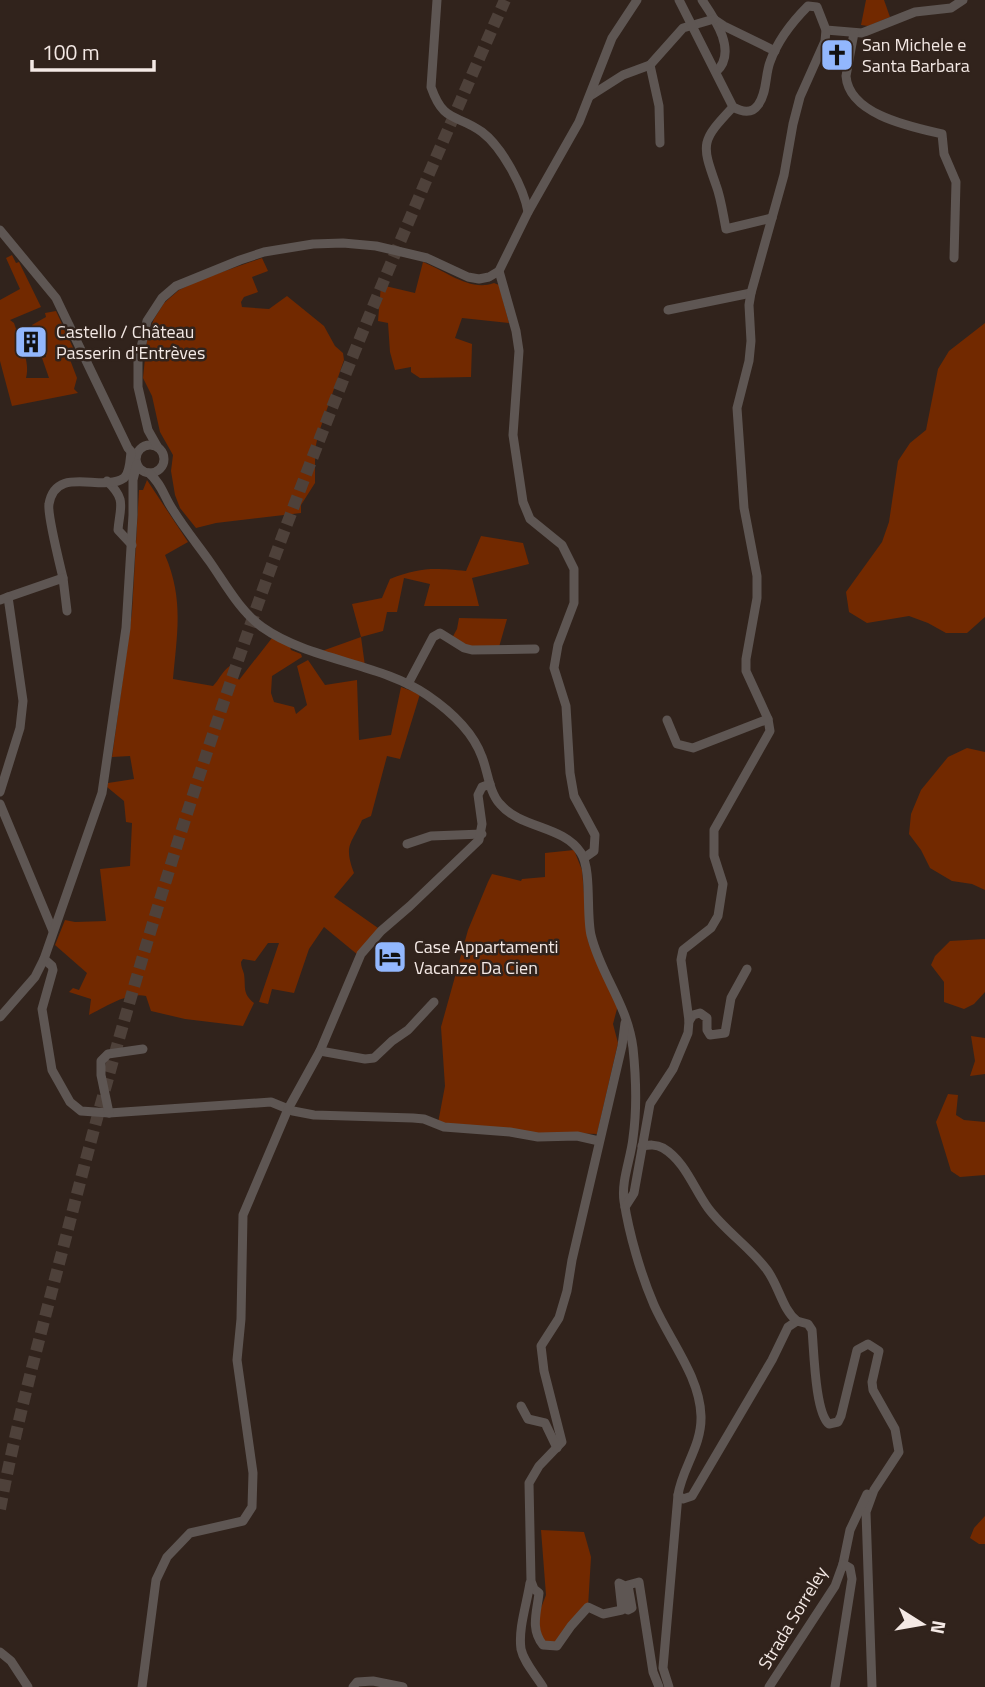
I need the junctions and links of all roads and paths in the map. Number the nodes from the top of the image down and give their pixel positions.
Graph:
1 (437, 0) edge
2 (637, 0) edge
3 (679, 0) edge
4 (702, 0) edge
5 (932, 0) edge
6 (963, 0) edge
7 (819, 4) edge
8 (928, 10) junction
9 (714, 19) junction
10 (692, 25) junction
11 (826, 30) junction
12 (854, 33) junction
13 (775, 51) junction
14 (650, 65) junction
15 (716, 72) junction
16 (590, 96) junction
17 (733, 107) junction
18 (660, 144) dead end
19 (528, 212) junction
20 (772, 218) junction
21 (0, 230) edge
22 (954, 258) dead end
23 (499, 271) junction
24 (751, 293) junction
25 (668, 310) dead end
26 (148, 430) junction
27 (124, 436) junction
28 (144, 446) junction
29 (157, 446) junction
30 (135, 458) junction
31 (163, 465) junction
32 (147, 473) junction
33 (107, 481) junction
34 (134, 490) junction
35 (165, 493) junction
36 (132, 545) junction
37 (63, 578) junction
38 (4, 598) edge
39 (66, 611) dead end
40 (535, 649) dead end
41 (408, 684) junction
42 (768, 719) junction
43 (667, 720) dead end
44 (490, 784) junction
45 (0, 792) edge
46 (0, 804) edge
47 (482, 834) junction
48 (407, 844) dead end
49 (584, 858) junction
50 (54, 931) junction
51 (44, 959) junction
52 (747, 969) dead end
53 (434, 1002) dead end
54 (627, 1015) junction
55 (0, 1017) edge
56 (689, 1021) junction
57 (143, 1049) dead end
58 (320, 1051) junction
59 (288, 1109) junction
60 (109, 1113) junction
61 (599, 1141) junction
62 (642, 1146) junction
63 (625, 1207) junction
64 (797, 1321) junction
65 (521, 1406) dead end
66 (557, 1448) junction
67 (874, 1490) junction
68 (678, 1496) junction
69 (843, 1564) junction
70 (531, 1581) junction
71 (0, 1652) edge
72 (28, 1687) edge
73 (142, 1687) edge
74 (354, 1687) edge
75 (403, 1687) edge
76 (543, 1687) edge
77 (660, 1687) edge
78 (669, 1687) edge
79 (769, 1687) edge
80 (835, 1687) edge
81 (872, 1687) edge

1 - 19 street
2 - 16 street
3 - 10 street
4 - 9 street
5 - 8 street
6 - 8 street
7 - 11 street
7 - 13 street
8 - 12 street
9 - 10 street
9 - 13 street
9 - 15 street
10 - 14 street
10 - 15 street
11 - 12 street
11 - 20 street
12 - 22 street
13 - 17 street
14 - 16 street
14 - 18 street
15 - 17 street
16 - 19 street
17 - 20 street
19 - 23 street
20 - 24 street
21 - 27 street
23 - 26 street
23 - 49 street
24 - 25 street
24 - 42 street
26 - 28 street
26 - 29 street
27 - 28 street
27 - 30 street
28 - 29 street
28 - 30 street
29 - 31 street
30 - 32 street
30 - 33 street
30 - 34 street
31 - 32 street
31 - 35 street
32 - 34 street
32 - 35 street
33 - 36 street
33 - 37 street
34 - 36 street
35 - 41 street
36 - 50 street
37 - 38 street
37 - 39 street
38 - 45 street
40 - 41 street
41 - 44 street
42 - 43 street
42 - 56 street
44 - 47 street
44 - 49 street
46 - 50 street
47 - 48 street
47 - 58 street
49 - 54 street
50 - 51 street
51 - 55 street
51 - 60 street
52 - 56 street
53 - 58 street
54 - 61 street
54 - 63 street
56 - 62 street
57 - 60 street
58 - 59 street
59 - 60 street
59 - 61 street
59 - 73 street
61 - 66 street
62 - 63 street
62 - 64 street
63 - 68 street
64 - 67 street, Strada Sorreley
64 - 68 street
65 - 66 street
66 - 70 street
67 - 69 street, Strada Sorreley
67 - 81 street
68 - 78 street
69 - 79 street, Strada Sorreley
69 - 80 street
70 - 76 street
70 - 77 street
71 - 72 street
74 - 75 street

